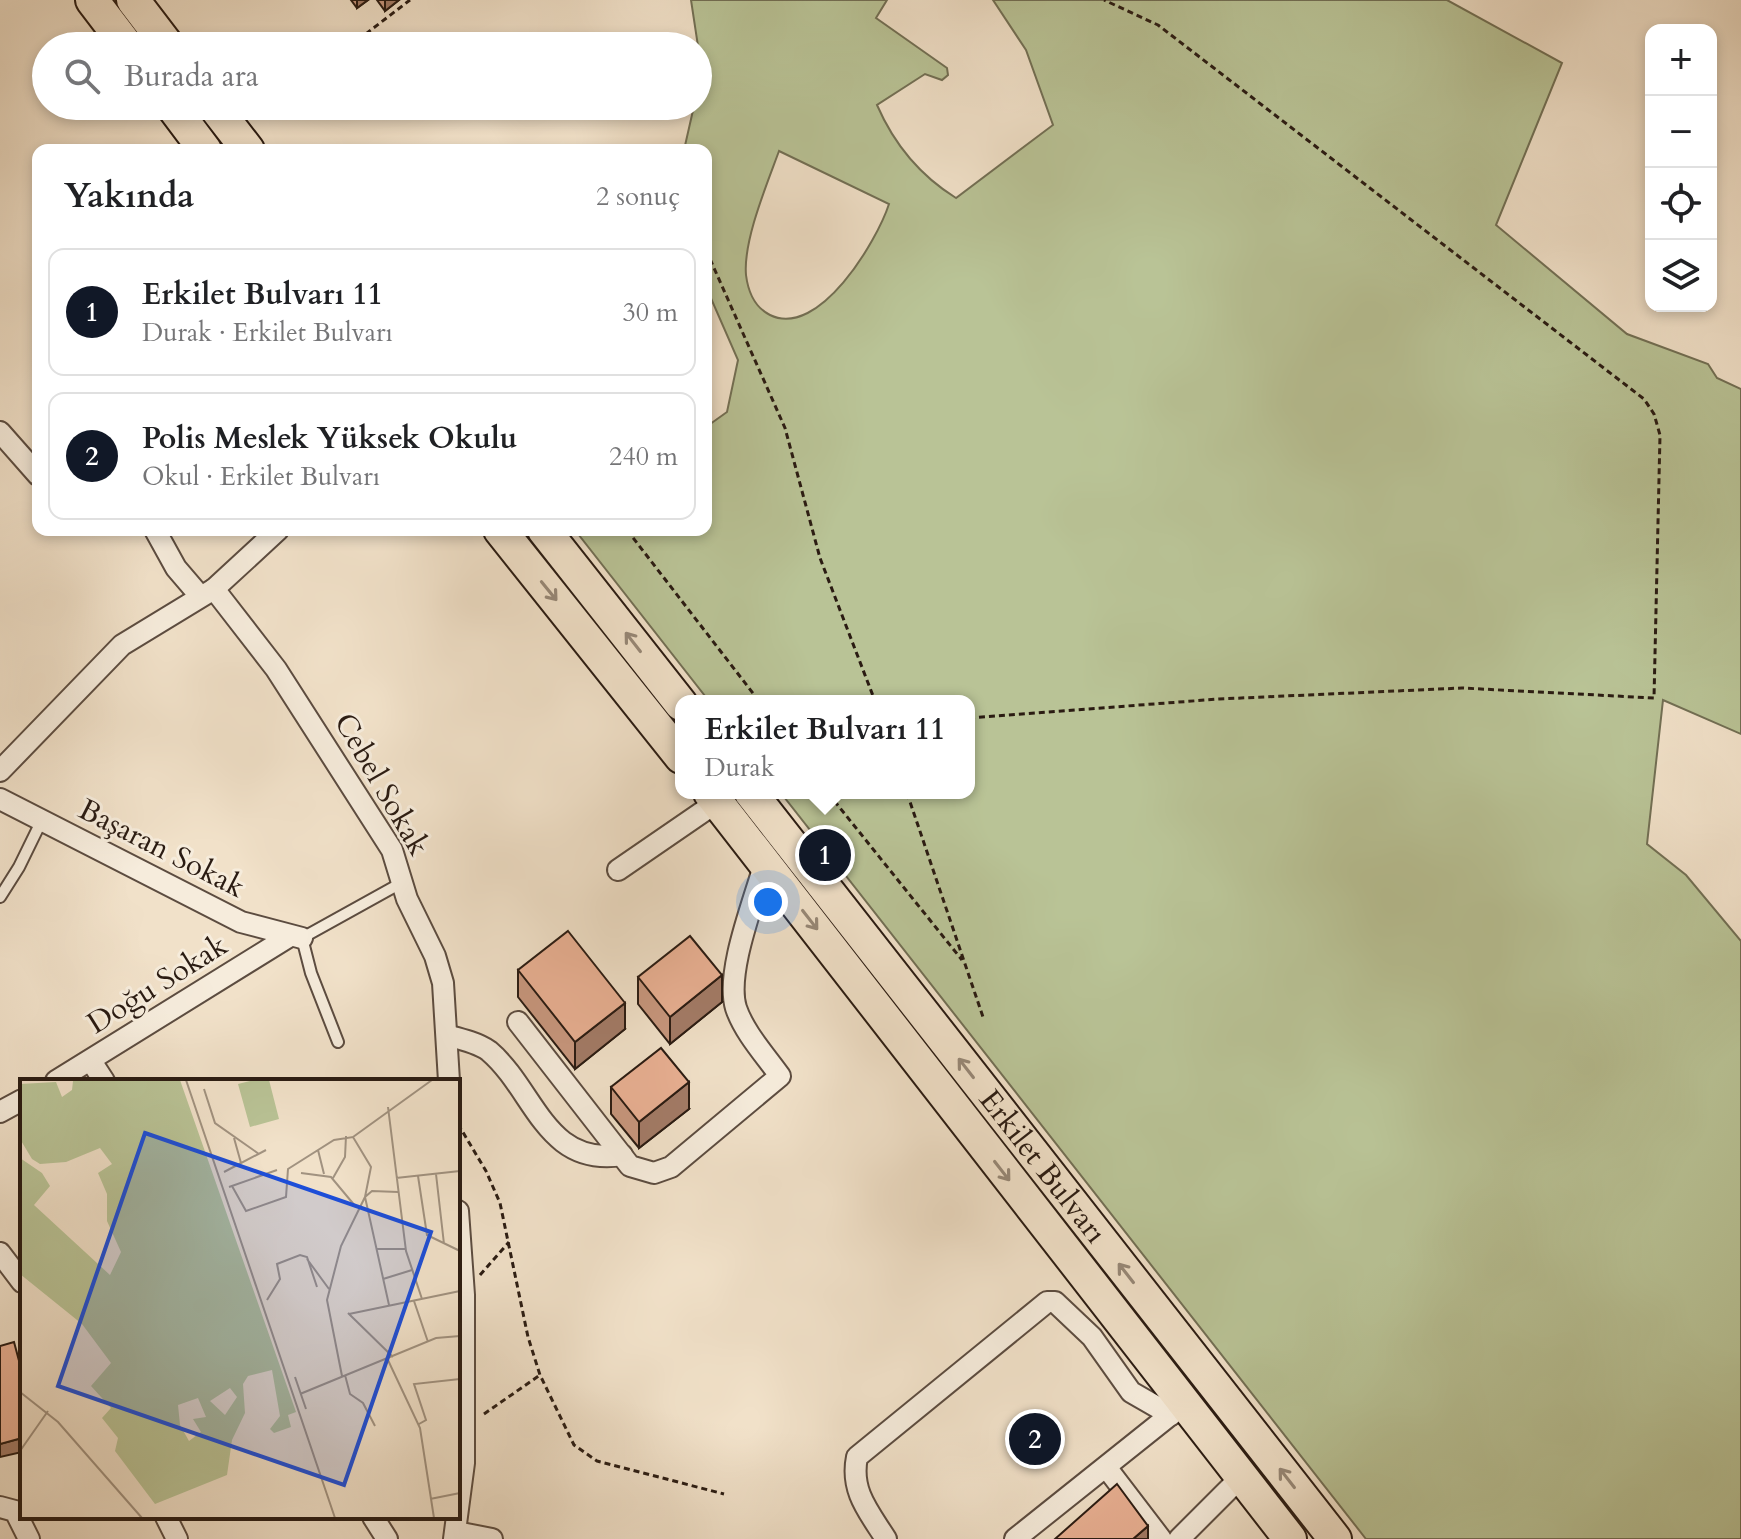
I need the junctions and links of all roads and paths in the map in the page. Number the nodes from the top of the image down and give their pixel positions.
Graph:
1 (92, 0) edge
2 (133, 0) edge
3 (410, 0) edge
4 (1104, 0) edge
5 (116, 32) edge
6 (157, 32) edge
7 (368, 32) edge
8 (182, 120) edge
9 (225, 120) edge
10 (200, 144) edge
11 (243, 144) edge
12 (712, 266) edge
13 (0, 432) edge
14 (32, 468) edge
15 (158, 536) edge
16 (271, 536) edge
17 (505, 536) edge
18 (549, 536) edge
19 (632, 536) edge
20 (207, 592) junction
21 (754, 695) edge
22 (873, 695) edge
23 (675, 696) edge
24 (975, 718) edge
25 (675, 749) edge
26 (0, 770) edge
27 (0, 799) edge
28 (712, 799) edge
29 (714, 799) edge
30 (756, 799) edge
31 (833, 799) edge
32 (909, 799) edge
33 (41, 822) junction
34 (765, 862) junction
35 (618, 870) dead end
36 (404, 882) junction
37 (0, 897) edge
38 (296, 937) junction
39 (965, 963) junction
40 (983, 1017) dead end
41 (518, 1022) dead end
42 (449, 1036) junction
43 (338, 1042) dead end
44 (91, 1061) junction
45 (60, 1079) edge
46 (103, 1079) edge
47 (449, 1079) edge
48 (20, 1101) edge
49 (0, 1112) edge
50 (460, 1128) edge
51 (622, 1155) junction
52 (460, 1239) edge
53 (509, 1242) junction
54 (0, 1253) edge
55 (20, 1279) edge
56 (464, 1295) junction
57 (540, 1375) junction
58 (1178, 1409) junction
59 (464, 1427) junction
60 (1106, 1467) junction
61 (1242, 1476) junction
62 (724, 1494) dead end
63 (0, 1507) edge
64 (460, 1509) edge
65 (167, 1519) edge
66 (374, 1519) edge
67 (455, 1536) edge
68 (29, 1539) edge
69 (177, 1539) edge
70 (387, 1539) edge
71 (492, 1539) edge
72 (886, 1539) edge
73 (1015, 1539) edge
74 (1161, 1539) edge
75 (1179, 1539) edge
76 (1290, 1539) edge
77 (1335, 1539) edge

1 - 5 main road
2 - 6 main road
3 - 7 path
4 - 24 path
8 - 10 main road
9 - 11 main road
12 - 22 path
13 - 14 street
15 - 20 street, Cebel Sokak
16 - 20 street
17 -> 25 main road
23 -> 18 main road
19 - 21 path
20 - 26 street
20 - 36 street, Cebel Sokak
27 - 33 street, Başaran Sokak
28 - 35 street
29 - 34 main road, Erkilet Bulvarı
77 -> 30 main road, Erkilet Bulvarı
31 - 39 path
32 - 39 path
33 - 37 lane
33 - 38 street, Başaran Sokak
34 - 51 street
34 -> 58 main road, Erkilet Bulvarı
36 - 38 lane
36 - 42 street, Cebel Sokak
38 - 43 lane
38 - 44 street, Doğu Sokak
39 - 40 path
41 - 51 street
42 - 47 street, Cebel Sokak
42 - 51 street
44 - 45 street, Doğu Sokak
44 - 46 street
48 - 49 street
50 - 53 path
52 - 56 street
53 - 56 path
53 - 57 path
54 - 55 street
56 - 59 street
57 - 59 path
57 - 62 path
58 - 60 street
58 - 61 main road, Erkilet Bulvarı
58 - 72 street
59 - 64 street
60 - 73 street
60 - 74 street
61 - 75 street
61 - 76 main road, Erkilet Bulvarı
63 - 68 street
65 - 69 street
66 - 70 street
67 - 71 street

